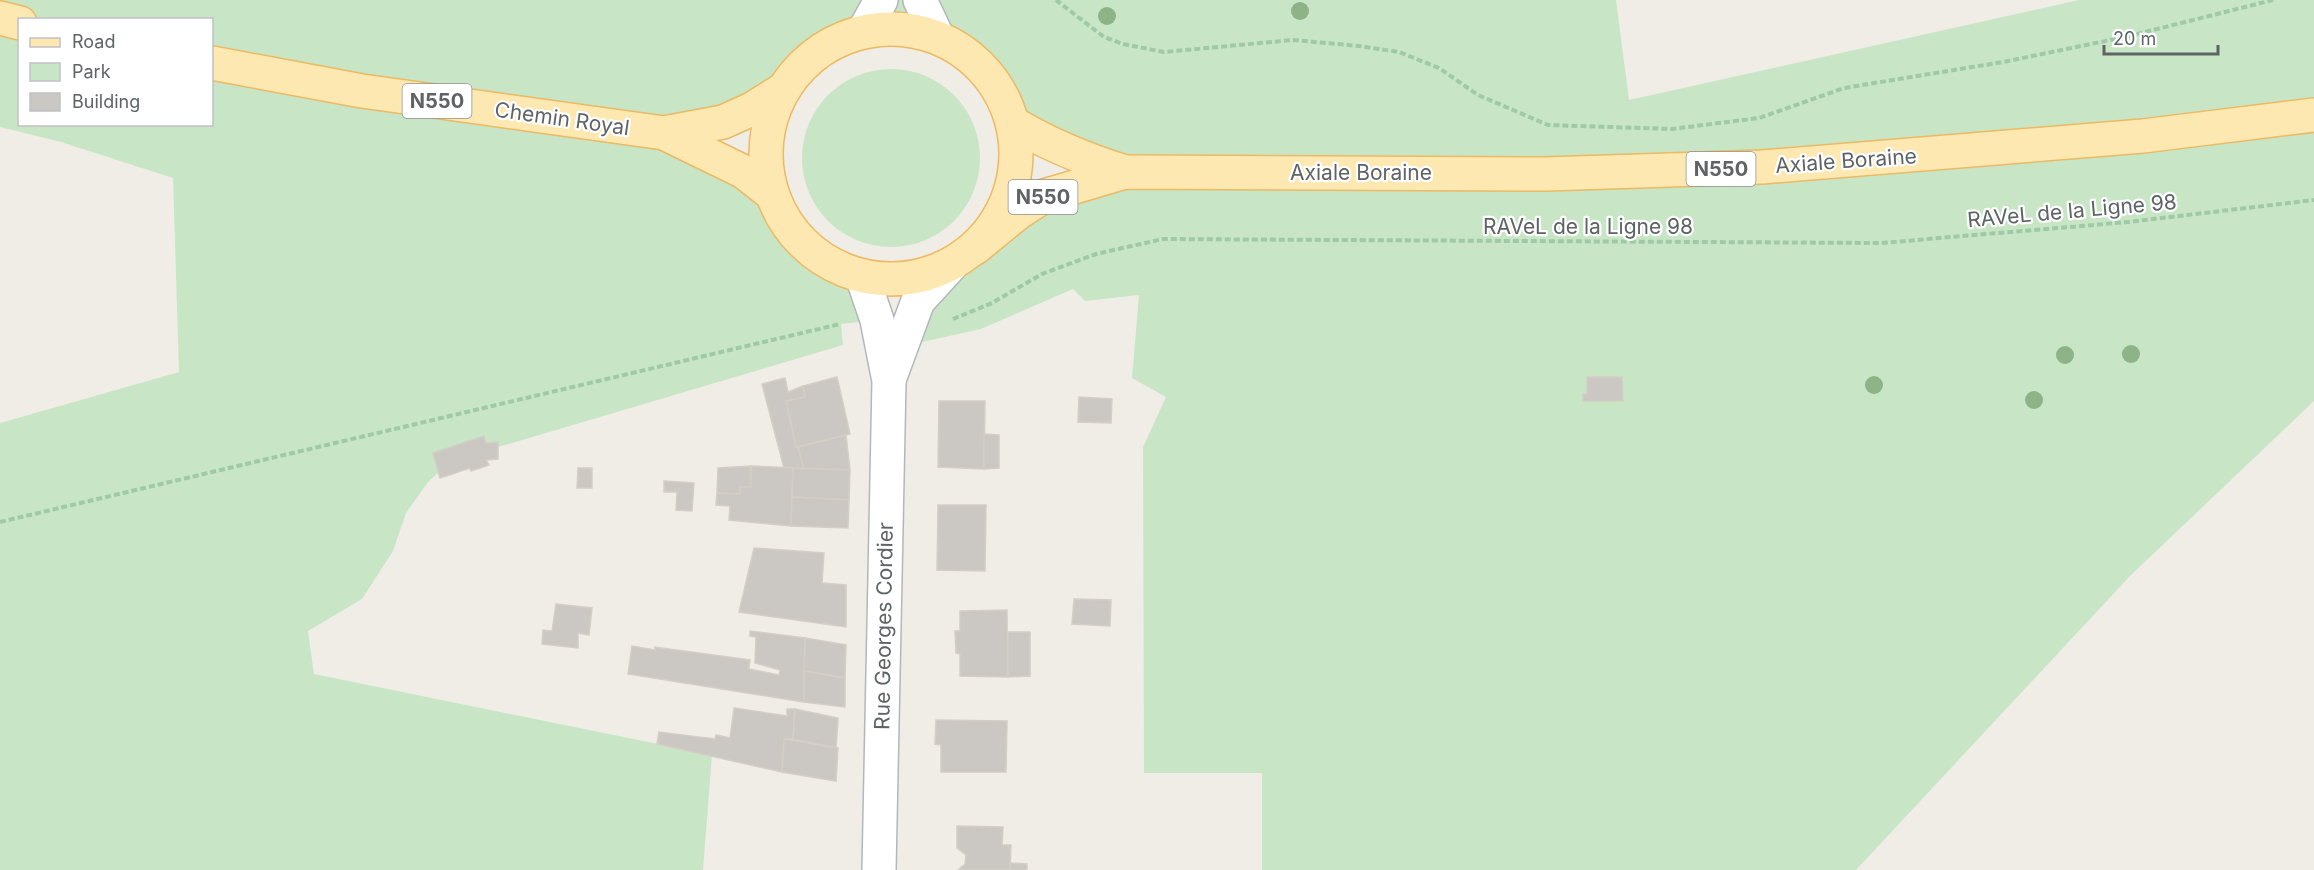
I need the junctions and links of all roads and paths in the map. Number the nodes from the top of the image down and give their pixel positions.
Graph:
1 (881, 0) edge
2 (920, 0) edge
3 (1056, 0) edge
4 (2273, 0) edge
5 (0, 18) edge
6 (18, 22) edge
7 (864, 31) junction
8 (937, 36) junction
9 (213, 63) edge
10 (784, 89) junction
11 (2314, 115) edge
12 (1013, 123) junction
13 (664, 133) junction
14 (1125, 172) junction
15 (772, 194) junction
16 (2314, 200) edge
17 (963, 256) junction
18 (862, 276) junction
19 (893, 323) junction
20 (0, 522) edge
21 (879, 870) edge

1 - 7 street
2 - 8 street
3 - 4 path
5 - 6 main road
7 - 8 main road
7 - 10 main road
8 - 12 main road
9 - 13 main road, Chemin Royal / N550
10 - 13 main road, Chemin Royal / N550
10 - 15 main road
11 - 14 main road, Axiale Boraine / N550
12 - 14 main road, Axiale Boraine / N550
12 - 17 main road
13 - 15 main road, Chemin Royal / N550
14 - 17 main road, Axiale Boraine / N550
15 - 18 main road
16 - 19 path, RAVeL de la Ligne 98
17 - 18 main road
17 - 19 street
18 - 19 street, Rue Georges Cordier
19 - 20 path, RAVeL de la Ligne 98
19 - 21 street, Rue Georges Cordier

